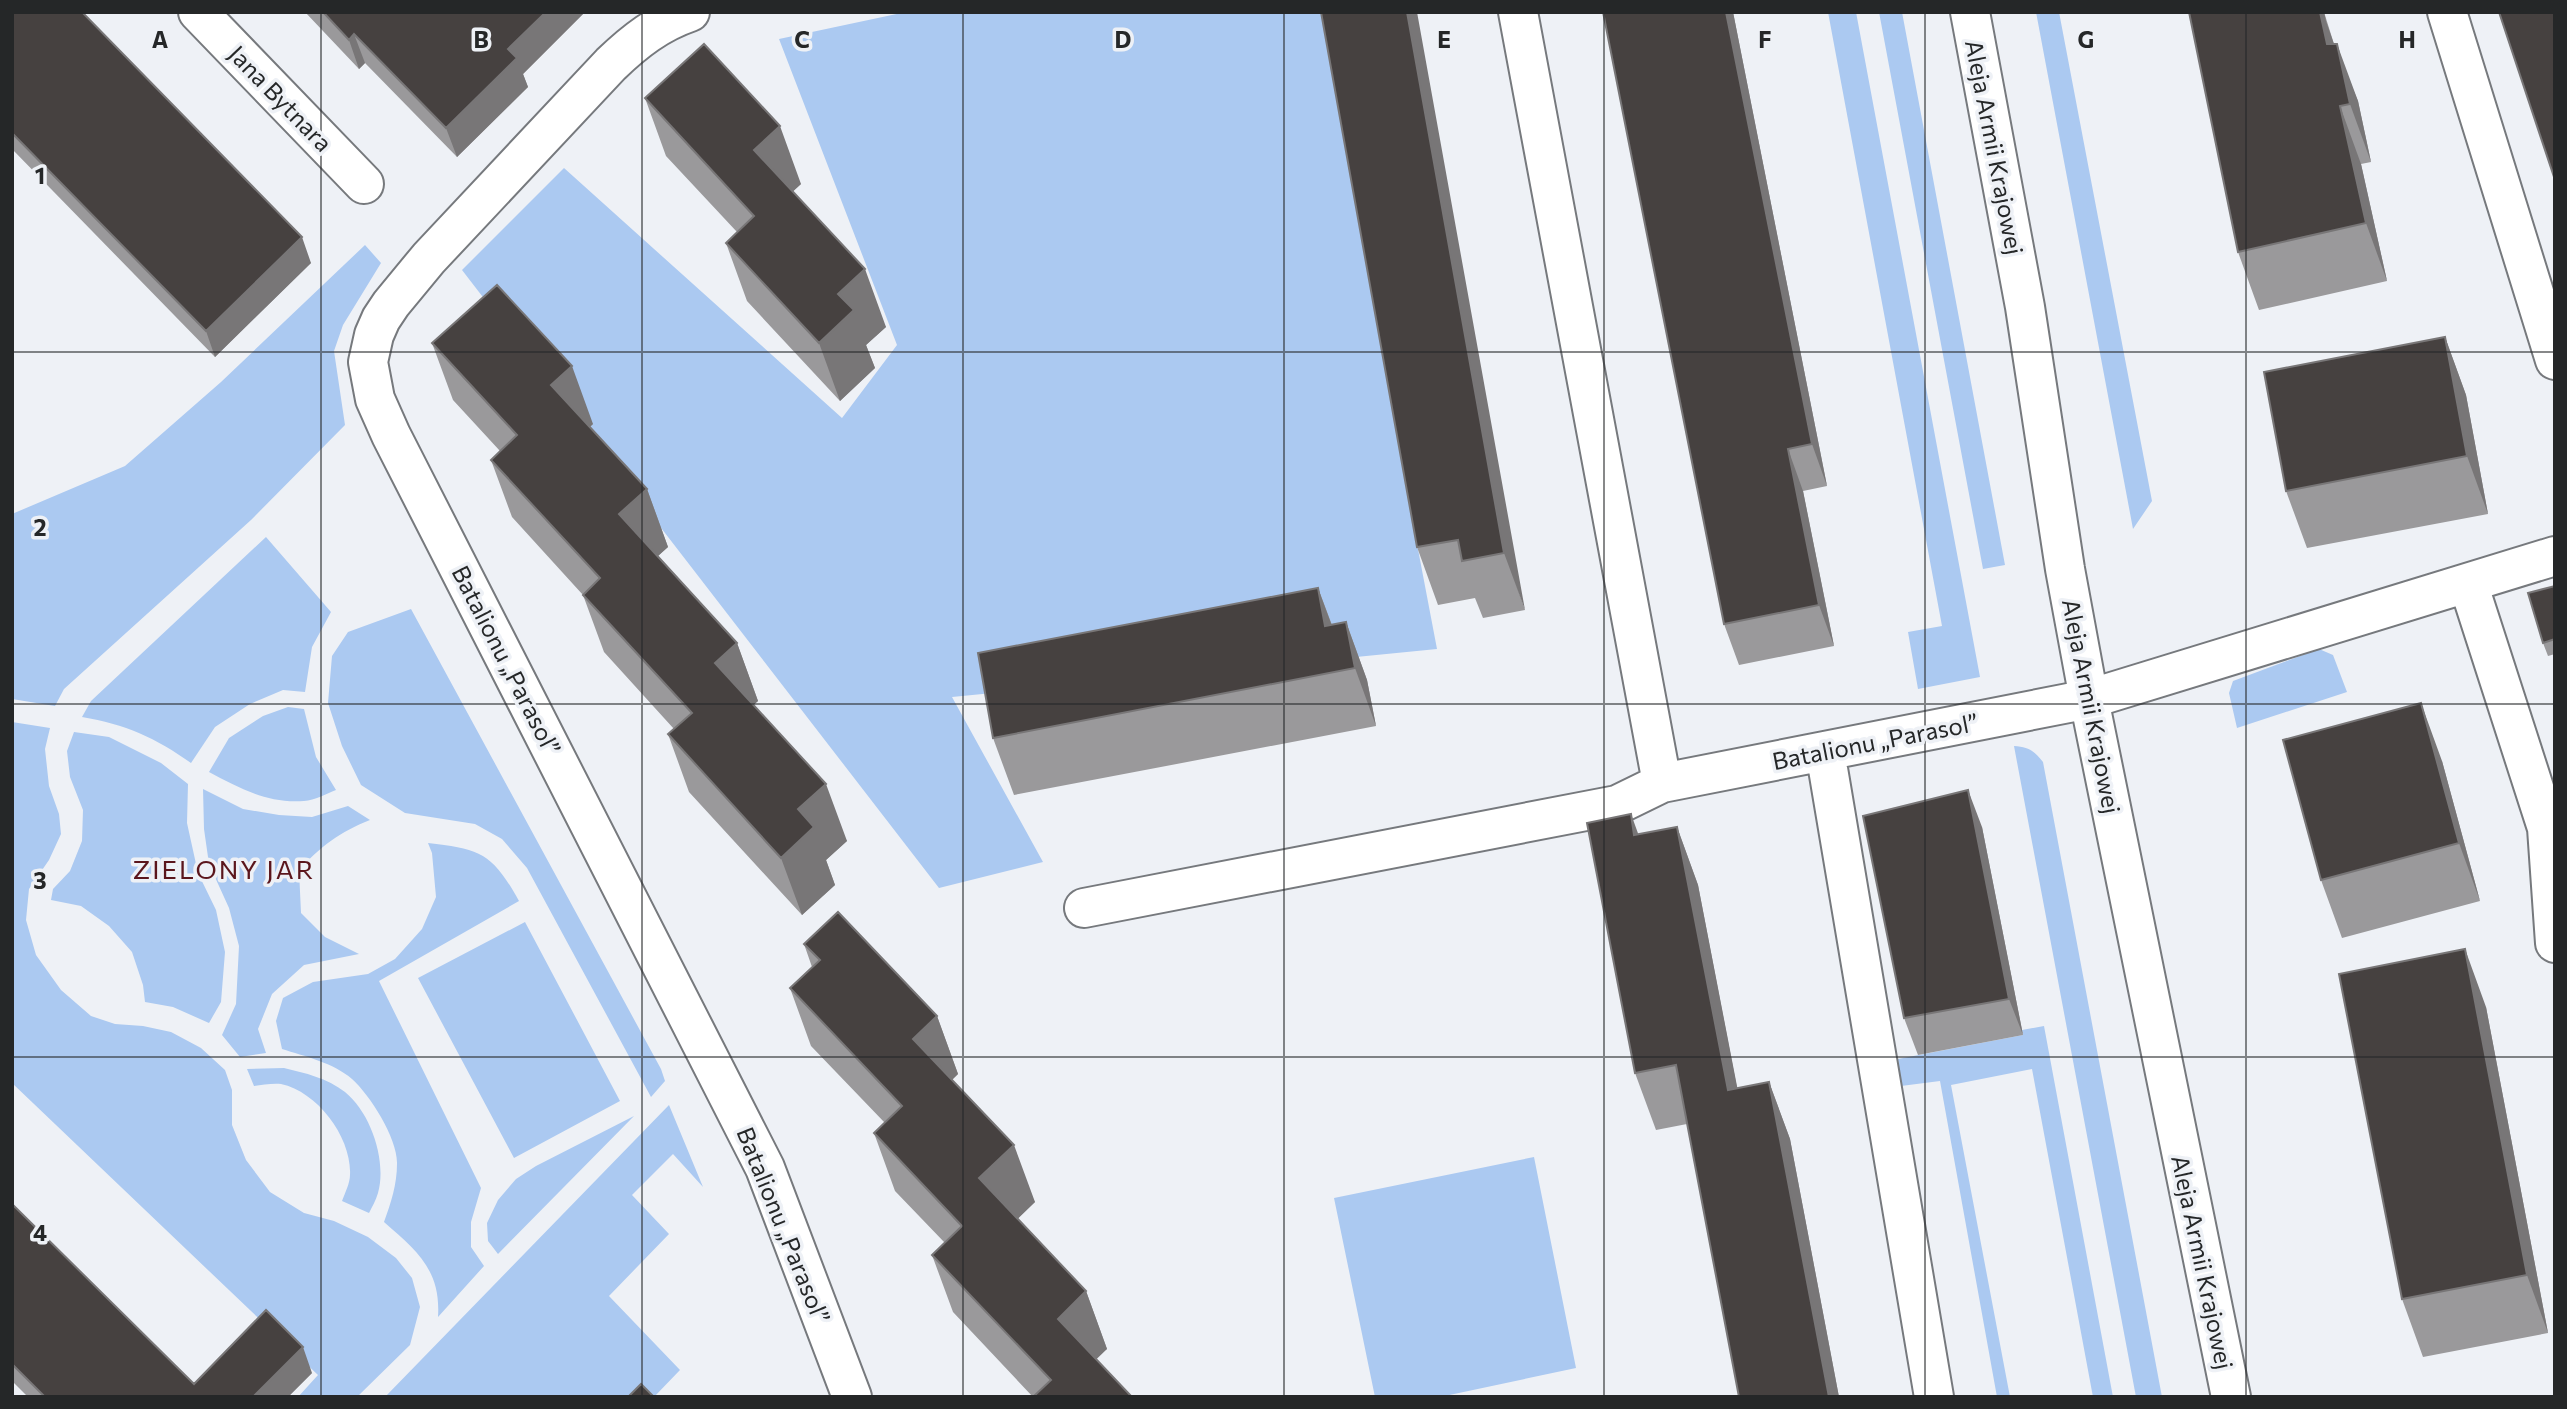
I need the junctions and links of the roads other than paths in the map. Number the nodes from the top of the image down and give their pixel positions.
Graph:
1 (198, 12) edge
2 (690, 12) edge
3 (1518, 12) edge
4 (1970, 12) edge
5 (2446, 12) edge
6 (364, 184) dead end
7 (2555, 360) edge
8 (2555, 556) edge
9 (2468, 583) junction
10 (2089, 699) junction
11 (1825, 751) junction
12 (1662, 783) junction
13 (1084, 908) dead end
14 (2555, 943) edge
15 (852, 1397) edge
16 (1934, 1397) edge
17 (2231, 1397) edge

1 - 6 street, Jana Bytnara
2 - 15 street, Batalionu „Parasol”
3 - 12 street
4 - 10 street, Aleja Armii Krajowej
5 - 7 street
8 - 9 street, Batalionu „Parasol”
9 - 10 street, Batalionu „Parasol”
9 - 14 street
10 - 11 street, Batalionu „Parasol”
10 - 17 street, Aleja Armii Krajowej
11 - 12 street, Batalionu „Parasol”
11 - 16 street
12 - 13 street, Batalionu „Parasol”

